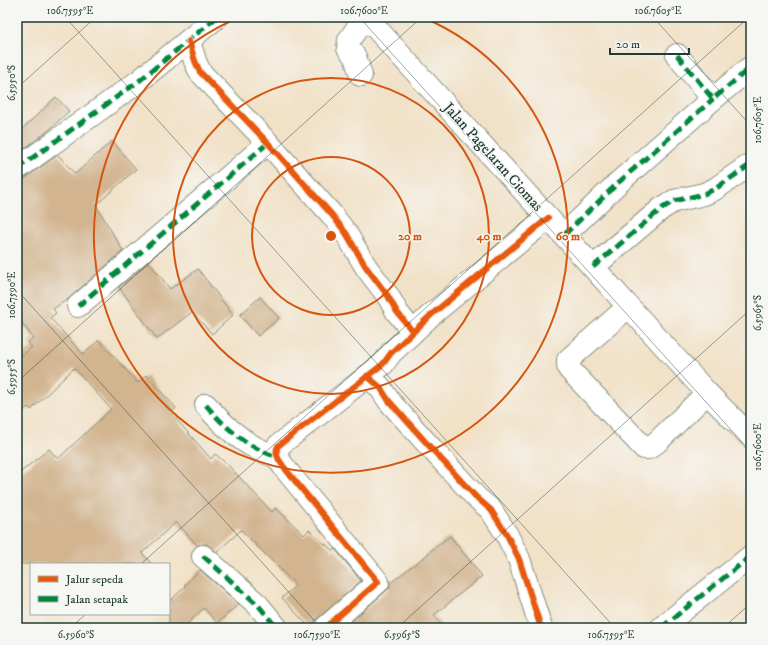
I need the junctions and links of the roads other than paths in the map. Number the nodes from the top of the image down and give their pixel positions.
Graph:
1 (217, 17) edge
2 (366, 17) edge
3 (189, 41) junction
4 (677, 55) dead end
5 (751, 67) edge
6 (361, 75) dead end
7 (713, 99) junction
8 (268, 143) junction
9 (751, 164) edge
10 (17, 169) edge
11 (548, 218) junction
12 (564, 235) junction
13 (593, 267) junction
14 (78, 306) dead end
15 (628, 307) junction
16 (413, 332) junction
17 (367, 376) junction
18 (707, 393) junction
19 (206, 405) dead end
20 (751, 438) edge
21 (278, 458) junction
22 (203, 556) dead end
23 (751, 556) edge
24 (277, 628) edge
25 (325, 628) edge
26 (541, 628) edge
27 (661, 628) edge

1 - 3 street
2 - 6 street
2 - 11 street, Jalan Pagelaran Ciomas
3 - 8 street
3 - 10 street
4 - 7 street
5 - 7 street
7 - 12 street
8 - 14 street
8 - 16 street
9 - 13 street
11 - 12 street, Jalan Pagelaran Ciomas
11 - 16 street
12 - 13 street, Jalan Pagelaran Ciomas
13 - 15 street, Jalan Pagelaran Ciomas
15 - 18 street, Jalan Pagelaran Ciomas
15 - 18 street
16 - 17 street
17 - 21 street
17 - 26 street
18 - 20 street, Jalan Pagelaran Ciomas
19 - 21 street
21 - 25 street
22 - 24 street
23 - 27 street

